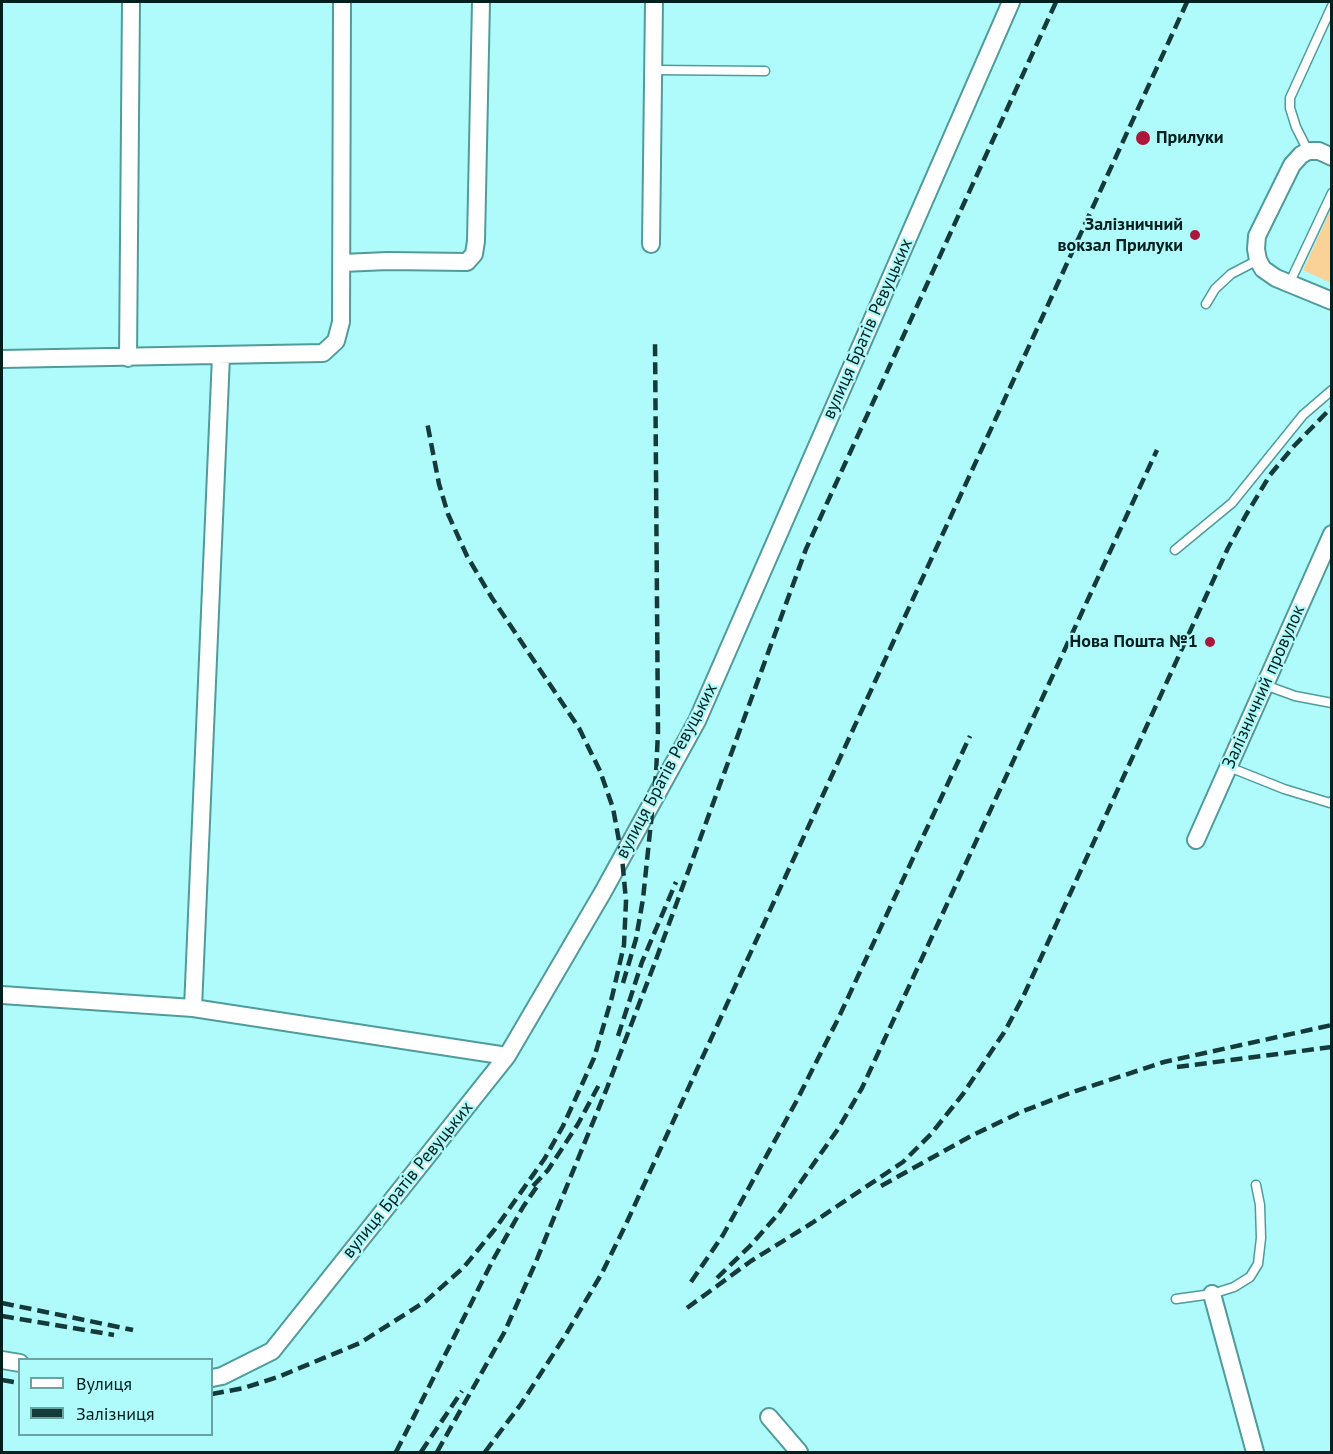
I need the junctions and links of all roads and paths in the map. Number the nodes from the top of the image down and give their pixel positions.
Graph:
1 (131, 2) edge
2 (342, 2) edge
3 (481, 2) edge
4 (654, 2) edge
5 (1011, 2) edge
6 (1332, 6) edge
7 (654, 70) junction
8 (765, 70) dead end
9 (1308, 151) junction
10 (1332, 158) edge
11 (1332, 193) edge
12 (651, 244) dead end
13 (1258, 260) junction
14 (342, 263) junction
15 (1289, 284) junction
16 (1332, 301) edge
17 (1206, 304) dead end
18 (221, 357) junction
19 (128, 358) junction
20 (2, 359) edge
21 (1332, 390) edge
22 (1332, 534) edge
23 (1175, 550) dead end
24 (1265, 685) junction
25 (1331, 704) edge
26 (1229, 767) junction
27 (1332, 801) edge
28 (1196, 840) dead end
29 (2, 995) edge
30 (193, 1008) junction
31 (507, 1056) junction
32 (1257, 1185) dead end
33 (1212, 1294) junction
34 (1176, 1299) dead end
35 (2, 1360) edge
36 (18, 1363) edge
37 (213, 1378) edge
38 (770, 1417) dead end
39 (799, 1452) edge
40 (1255, 1452) edge

1 - 19 street
2 - 14 street
3 - 14 street
4 - 7 street
5 - 31 street, вулиця Братів Ревуцьких
6 - 9 lane
7 - 8 lane
7 - 12 street
9 - 10 street
9 - 13 street
11 - 15 lane
13 - 15 street
13 - 17 lane
14 - 18 street
15 - 16 street
18 - 19 street
18 - 30 street
19 - 20 street
21 - 23 lane
22 - 24 street, Залізничний провулок
24 - 25 lane
24 - 26 street, Залізничний провулок
26 - 27 lane
26 - 28 street, Залізничний провулок
29 - 30 street
30 - 31 street
31 - 37 street, вулиця Братів Ревуцьких
32 - 33 lane
33 - 34 lane
33 - 40 street
35 - 36 street
38 - 39 street

